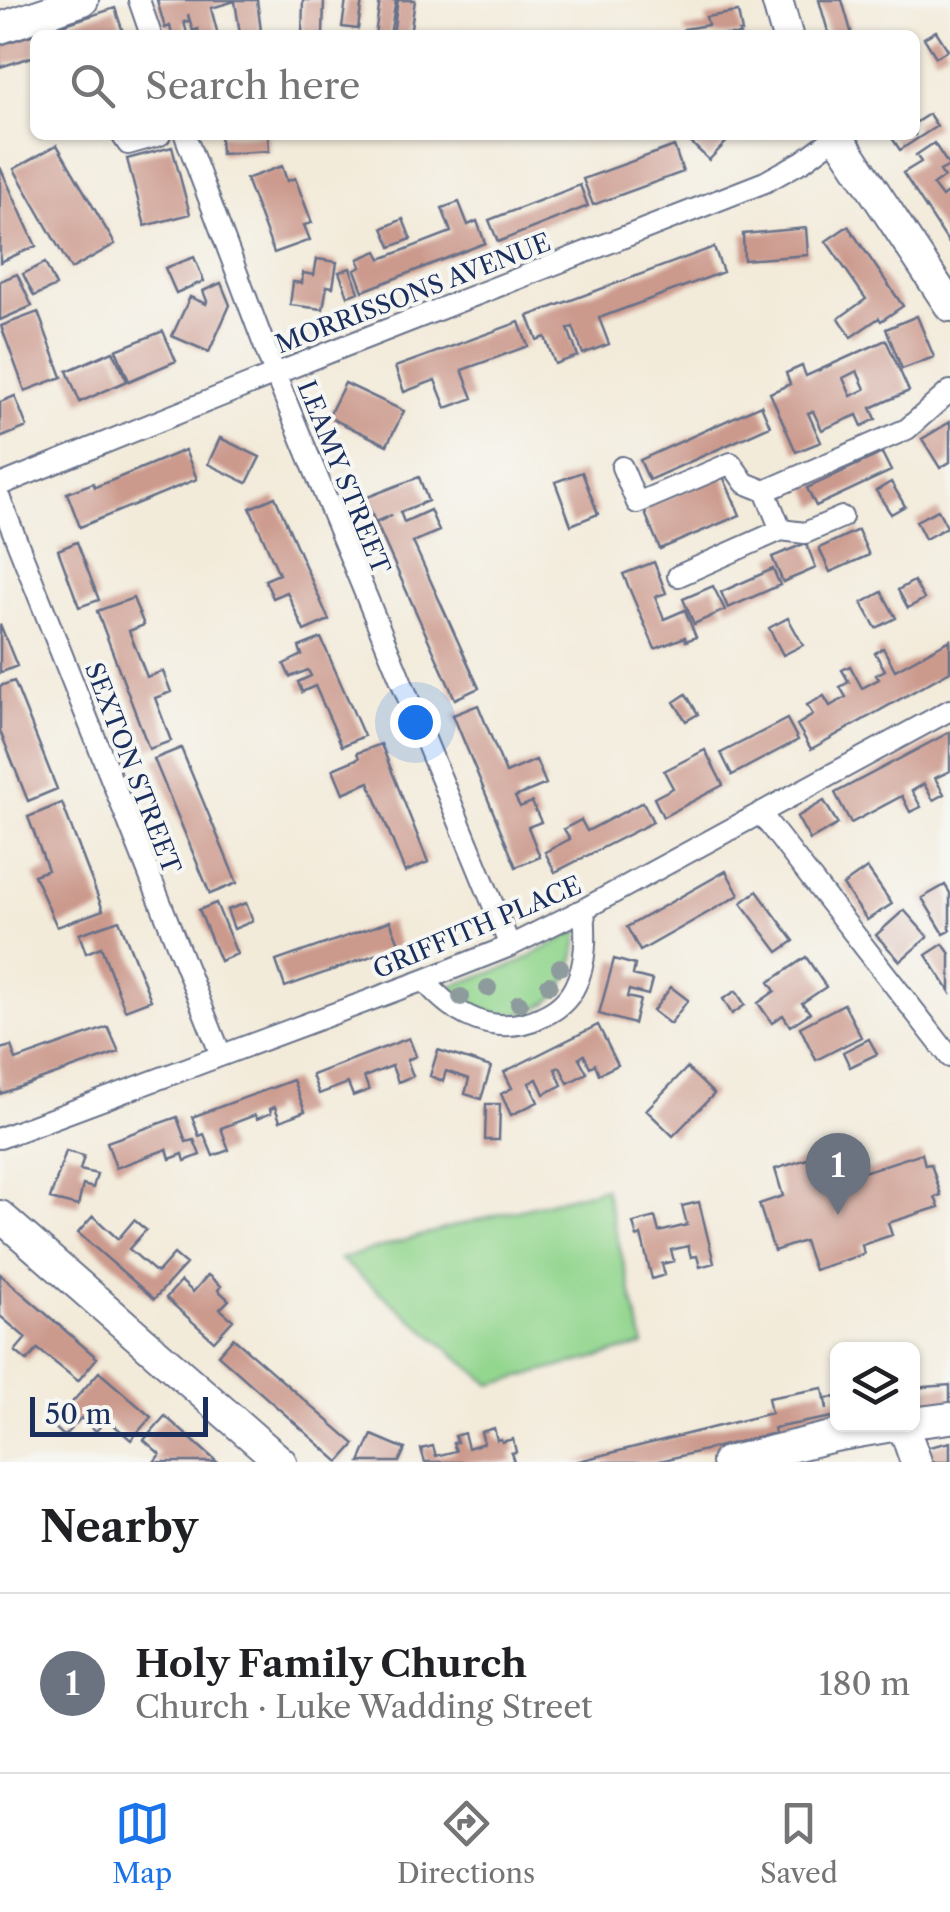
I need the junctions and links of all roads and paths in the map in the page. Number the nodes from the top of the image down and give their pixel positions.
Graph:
1 (83, 0) edge
2 (139, 0) edge
3 (777, 0) edge
4 (0, 28) edge
5 (149, 30) edge
6 (786, 30) edge
7 (188, 140) edge
8 (830, 140) edge
9 (840, 140) edge
10 (950, 306) edge
11 (274, 374) junction
12 (950, 391) edge
13 (622, 467) dead end
14 (0, 485) edge
15 (765, 491) junction
16 (0, 499) edge
17 (842, 517) dead end
18 (781, 530) junction
19 (678, 576) dead end
20 (950, 710) edge
21 (761, 814) junction
22 (584, 910) junction
23 (510, 946) junction
24 (424, 980) junction
25 (221, 1055) junction
26 (950, 1057) edge
27 (0, 1138) edge
28 (0, 1216) edge
29 (950, 1418) edge
30 (920, 1422) edge
31 (858, 1432) edge
32 (907, 1432) edge
33 (281, 1462) edge
34 (726, 1462) edge
35 (916, 1462) edge

1 - 4 street
2 - 5 street
3 - 6 street
7 - 11 street, LEAMY STREET
8 - 11 street, MORRISSONS AVENUE
9 - 10 street
11 - 14 street, MORRISSONS AVENUE
11 - 23 street, LEAMY STREET
12 - 15 street
13 - 15 street
15 - 18 street
16 - 25 street, SEXTON STREET
17 - 18 street
18 - 19 street
20 - 21 street, GRIFFITH PLACE
21 - 22 street, GRIFFITH PLACE
21 - 26 street
22 - 23 street, GRIFFITH PLACE
22 - 24 street
23 - 24 street, GRIFFITH PLACE
24 - 25 street, GRIFFITH PLACE
25 - 27 street, GRIFFITH PLACE
28 - 33 street
29 - 30 street
31 - 34 street
32 - 35 street

